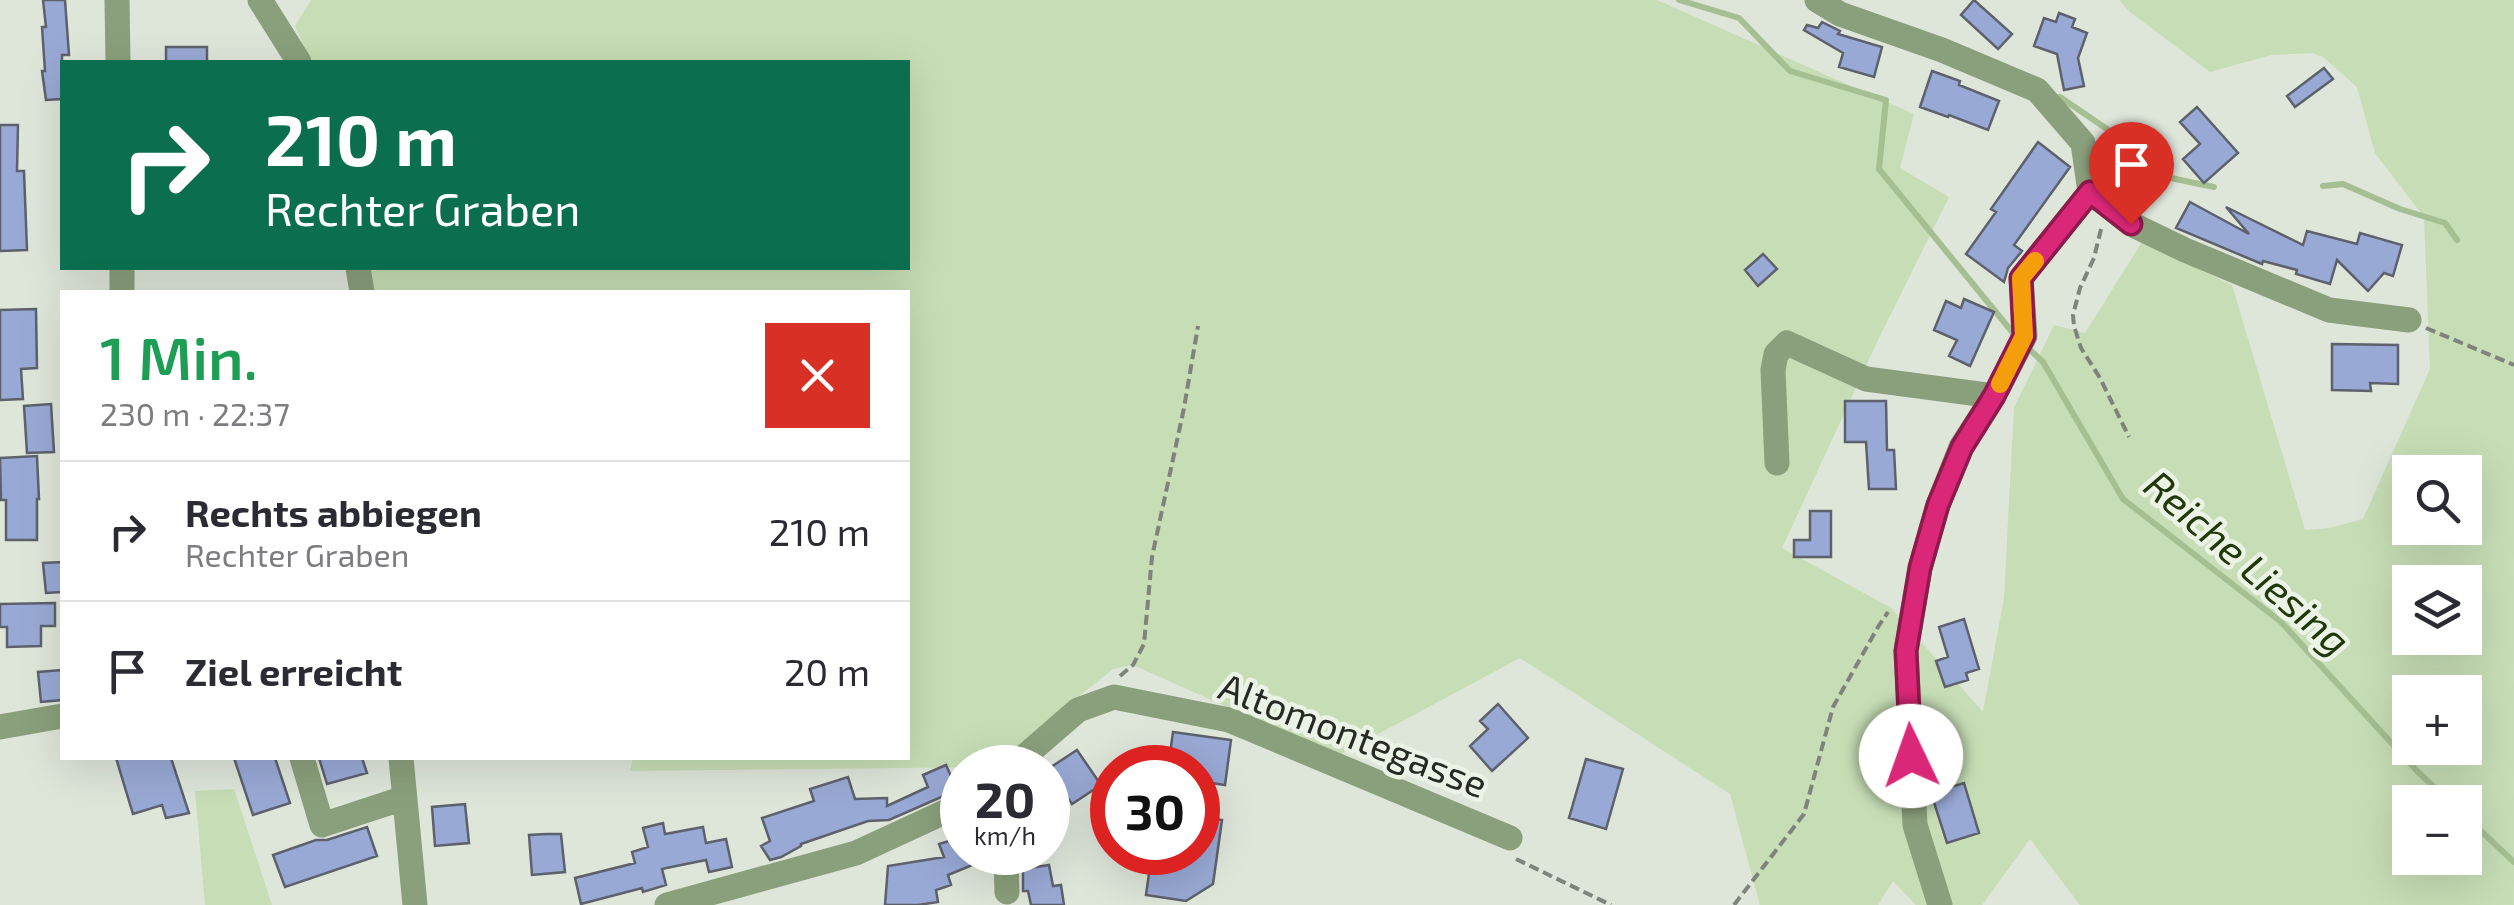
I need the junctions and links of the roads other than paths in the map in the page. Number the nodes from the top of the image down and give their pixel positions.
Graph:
1 (117, 0) edge
2 (260, 0) edge
3 (1817, 0) edge
4 (118, 60) edge
5 (297, 60) edge
6 (2090, 192) junction
7 (2409, 320) road end
8 (1994, 396) junction
9 (1777, 463) dead end
10 (60, 716) edge
11 (0, 727) edge
12 (1038, 745) edge
13 (303, 760) edge
14 (402, 760) edge
15 (404, 798) junction
16 (940, 814) edge
17 (1512, 848) road end
18 (1006, 875) edge
19 (1007, 892) dead end
20 (415, 905) edge
21 (667, 905) edge
22 (1940, 905) edge

1 - 4 street
2 - 5 street
3 - 6 street
6 - 7 street
6 - 8 street
8 - 9 street
8 - 22 street
10 - 11 street
12 - 17 street, Altomontegasse
13 - 15 street
14 - 15 street
15 - 20 street
16 - 21 street
18 - 19 street

